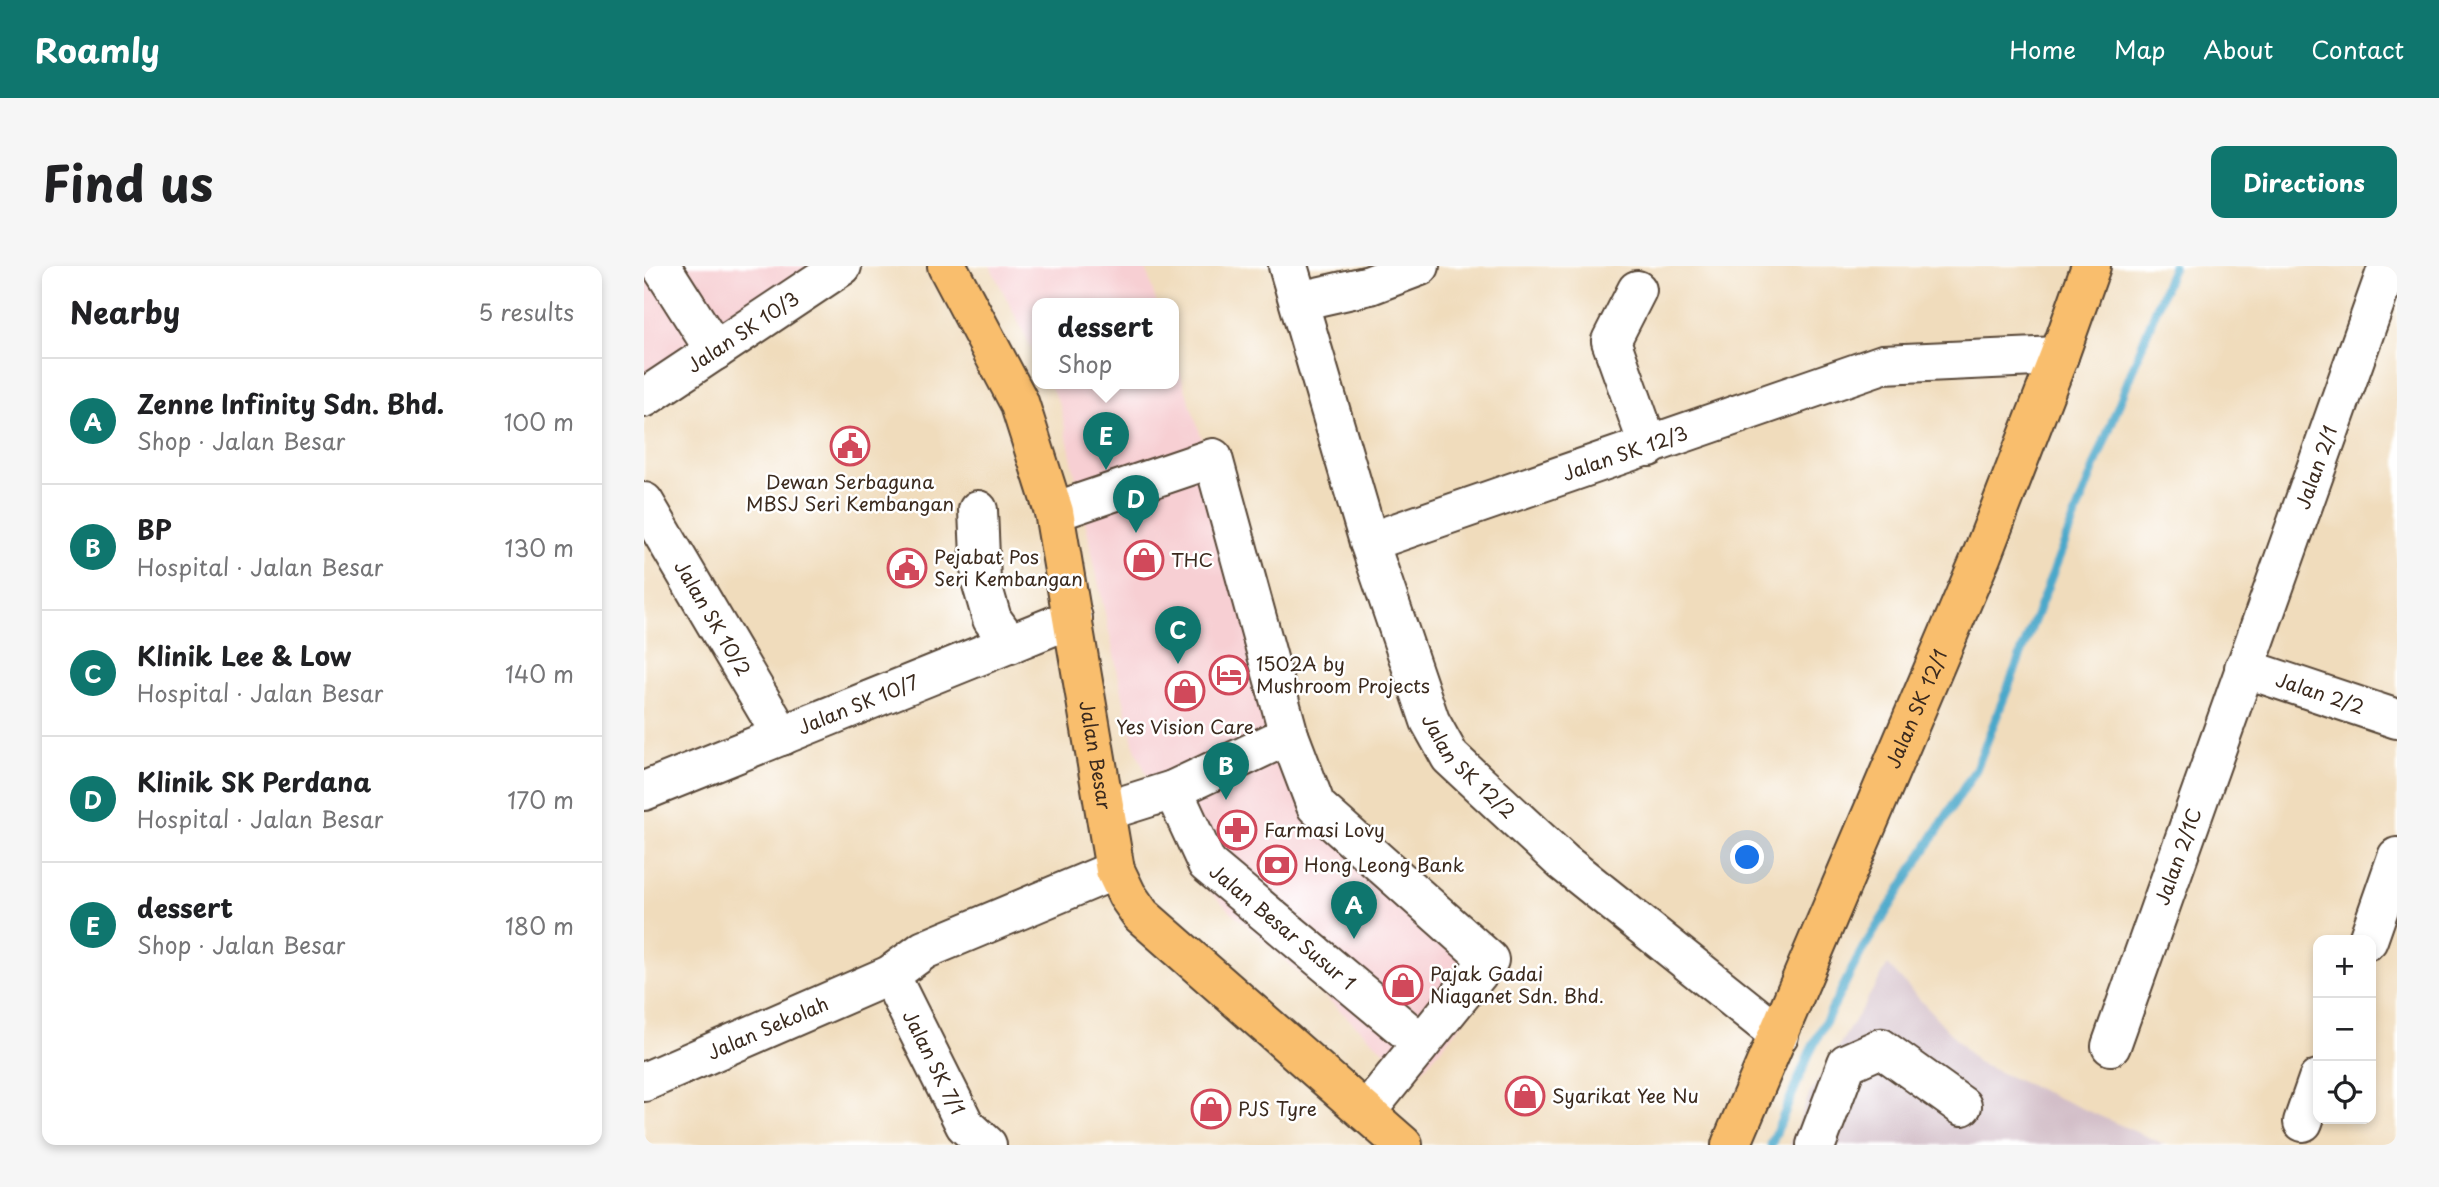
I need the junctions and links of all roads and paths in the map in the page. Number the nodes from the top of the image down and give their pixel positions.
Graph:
1 (661, 266) edge
2 (947, 266) edge
3 (1420, 266) edge
4 (2091, 266) edge
5 (2388, 266) edge
6 (834, 268) edge
7 (1294, 284) edge
8 (1637, 290) dead end
9 (715, 351) junction
10 (2059, 356) junction
11 (644, 398) edge
12 (1649, 447) junction
13 (645, 506) edge
14 (978, 510) dead end
15 (1054, 512) junction
16 (1369, 542) junction
17 (1073, 618) junction
18 (1010, 644) junction
19 (2244, 668) junction
20 (2397, 719) edge
21 (1289, 735) junction
22 (782, 736) junction
23 (1173, 790) junction
24 (644, 791) edge
25 (1106, 811) junction
26 (2397, 857) edge
27 (1121, 882) junction
28 (2370, 935) edge
29 (890, 975) junction
30 (1779, 1035) junction
31 (1420, 1042) junction
32 (2111, 1045) dead end
33 (644, 1082) edge
34 (2313, 1093) edge
35 (1962, 1106) dead end
36 (1366, 1112) junction
37 (2303, 1122) dead end
38 (987, 1145) edge
39 (1403, 1145) edge
40 (1731, 1145) edge
41 (1816, 1145) edge

1 - 9 street
2 - 15 main road, Jalan Besar
3 - 7 street
4 - 10 main road, Jalan SK 12/1
5 - 19 street, Jalan 2/1
6 - 9 street, Jalan SK 10/3
7 - 16 street, Jalan SK 12/2
8 - 12 street
9 - 11 street, Jalan SK 10/3
10 - 12 street, Jalan SK 12/3
10 - 30 main road, Jalan SK 12/1
12 - 16 street, Jalan SK 12/3
13 - 22 street, Jalan SK 10/2
14 - 18 street
15 - 17 main road, Jalan Besar
15 - 21 street
16 - 30 street, Jalan SK 12/2
17 - 18 street, Jalan SK 10/7
17 - 25 main road, Jalan Besar
18 - 22 street, Jalan SK 10/7
19 - 20 street, Jalan 2/2
19 - 32 street, Jalan 2/1C
21 - 23 street
21 - 31 street
22 - 24 street, Jalan SK 10/7
23 - 25 street
23 - 31 street, Jalan Besar Susur 1
25 - 27 main road, Jalan Besar
26 - 28 street
27 - 29 street, Jalan Sekolah
27 - 36 main road, Jalan Besar
29 - 33 street, Jalan Sekolah
29 - 38 street, Jalan SK 7/1
30 - 40 main road, Jalan SK 12/1
31 - 36 street
34 - 37 street
35 - 41 street
36 - 39 main road, Jalan Besar

